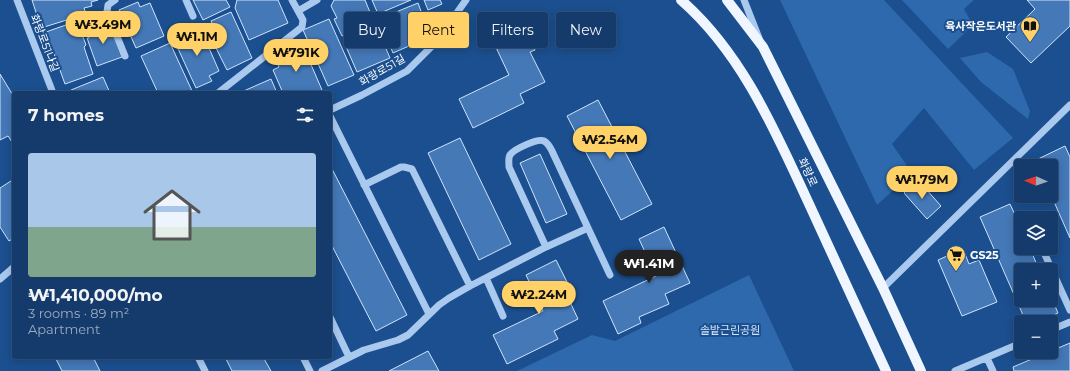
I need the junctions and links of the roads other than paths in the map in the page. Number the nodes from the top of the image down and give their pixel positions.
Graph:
1 (17, 0) edge
2 (115, 0) edge
3 (186, 0) edge
4 (292, 0) edge
5 (317, 0) edge
6 (466, 0) edge
7 (680, 0) edge
8 (727, 0) edge
9 (744, 0) edge
10 (298, 11) junction
11 (107, 13) junction
12 (193, 16) dead end
13 (82, 23) dead end
14 (763, 47) junction
15 (125, 56) dead end
16 (52, 91) edge
17 (221, 91) edge
18 (1070, 105) edge
19 (332, 109) edge
20 (332, 120) edge
21 (364, 185) junction
22 (588, 228) junction
23 (546, 247) junction
24 (1045, 255) edge
25 (12, 269) edge
26 (610, 275) dead end
27 (486, 278) junction
28 (0, 279) edge
29 (470, 286) junction
30 (883, 288) junction
31 (1070, 310) edge
32 (429, 314) junction
33 (503, 316) dead end
34 (332, 321) edge
35 (1070, 322) edge
36 (1058, 327) edge
37 (1014, 346) edge
38 (349, 357) junction
39 (987, 358) junction
40 (199, 359) edge
41 (304, 359) edge
42 (205, 371) edge
43 (310, 371) edge
44 (322, 371) edge
45 (886, 371) edge
46 (921, 371) edge
47 (955, 371) edge
48 (993, 371) edge

1 - 16 street, 화랑로51나길
2 - 11 street
3 - 12 street
4 - 10 street
5 - 10 street
6 - 19 street, 화랑로51길
7 - 45 main road, 화랑로
8 - 14 main road, 화랑로
9 - 14 street
10 - 17 street
11 - 13 street
11 - 15 street
14 - 30 main road, 화랑로
18 - 30 street
20 - 21 street
21 - 29 street
21 - 32 street
22 - 23 street
22 - 23 street
22 - 26 street
23 - 27 street
24 - 31 street
25 - 28 street
27 - 29 street
27 - 33 street
29 - 32 street
30 - 46 main road, 화랑로
32 - 38 street
34 - 38 street
35 - 36 street
37 - 39 street
38 - 44 street
39 - 47 street
39 - 48 street
40 - 42 street
41 - 43 street

